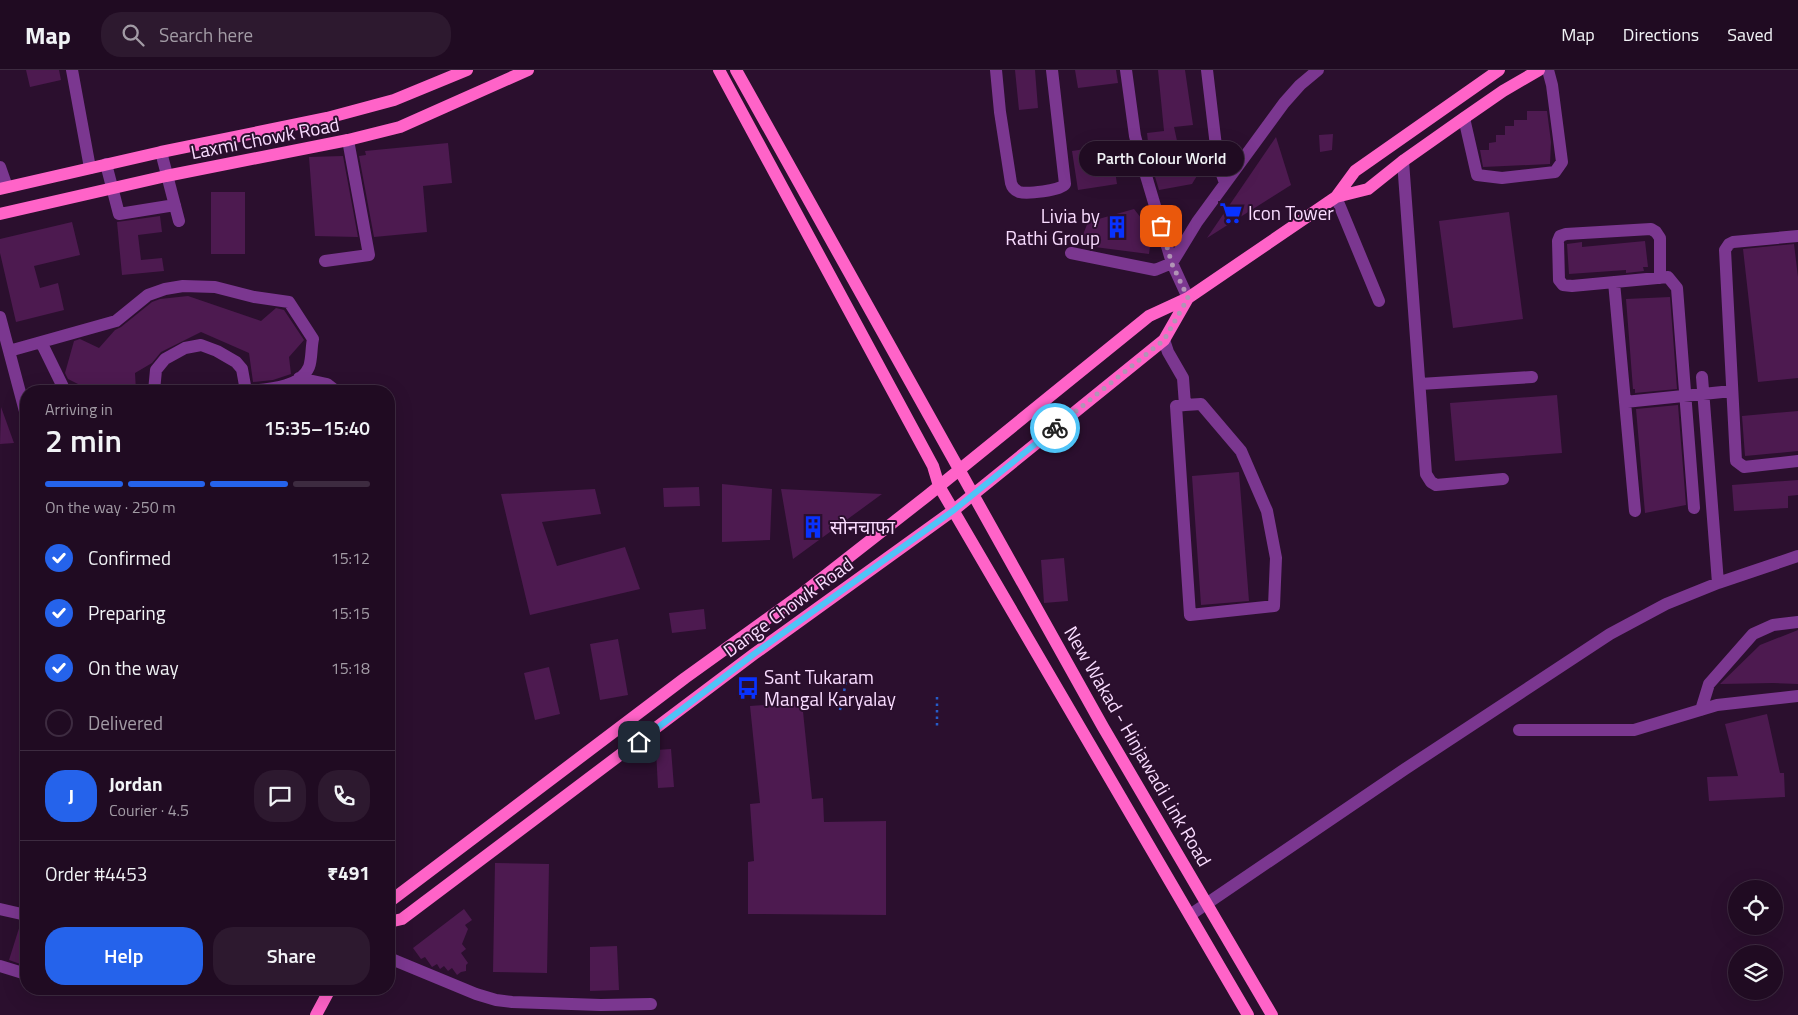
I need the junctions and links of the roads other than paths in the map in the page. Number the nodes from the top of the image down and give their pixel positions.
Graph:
1 (72, 70) edge
2 (467, 70) edge
3 (528, 70) edge
4 (719, 70) edge
5 (736, 70) edge
6 (996, 70) edge
7 (1052, 70) edge
8 (1126, 70) edge
9 (1207, 70) edge
10 (1318, 70) edge
11 (1499, 70) edge
12 (1539, 70) edge
13 (1548, 70) edge
14 (1464, 118) junction
15 (348, 140) junction
16 (161, 152) junction
17 (1403, 161) junction
18 (106, 164) junction
19 (0, 167) edge
20 (90, 168) junction
21 (166, 176) junction
22 (1225, 183) junction
23 (4, 188) edge
24 (112, 189) junction
25 (1336, 197) junction
26 (175, 204) junction
27 (0, 214) edge
28 (179, 221) dead end
29 (1798, 236) edge
30 (1071, 253) dead end
31 (325, 261) dead end
32 (1172, 264) junction
33 (1660, 278) junction
34 (1614, 282) junction
35 (1188, 298) junction
36 (1379, 301) dead end
37 (0, 317) edge
38 (1164, 340) junction
39 (41, 342) junction
40 (9, 351) junction
41 (1532, 377) dead end
42 (1702, 377) dead end
43 (299, 378) junction
44 (1420, 384) junction
45 (62, 385) edge
46 (155, 385) edge
47 (246, 385) edge
48 (289, 385) edge
49 (328, 385) edge
50 (1732, 390) junction
51 (20, 392) edge
52 (1703, 394) junction
53 (1686, 396) junction
54 (1625, 402) junction
55 (1185, 405) junction
56 (1798, 461) edge
57 (960, 470) junction
58 (1503, 479) dead end
59 (939, 486) junction
60 (974, 494) junction
61 (1694, 508) dead end
62 (954, 510) junction
63 (1635, 511) dead end
64 (1798, 556) edge
65 (1718, 583) junction
66 (1798, 622) edge
67 (1798, 696) edge
68 (1700, 710) junction
69 (1103, 727) junction
70 (1519, 730) dead end
71 (1086, 737) junction
72 (595, 748) junction
73 (610, 764) junction
74 (395, 898) edge
75 (1207, 904) junction
76 (0, 909) edge
77 (20, 914) edge
78 (1190, 915) junction
79 (395, 921) edge
80 (395, 961) edge
81 (0, 966) edge
82 (20, 972) edge
83 (327, 995) edge
84 (651, 1004) dead end
85 (316, 1015) edge
86 (1248, 1015) edge
87 (1272, 1015) edge

1 - 20 street
2 - 16 main road, Laxmi Chowk Road
3 - 15 main road, Laxmi Chowk Road
4 - 59 main road
5 - 57 main road, New Wakad - Hinjawadi Link Road
6 - 7 street
8 - 32 street
9 - 22 street
10 - 22 street
11 - 25 main road, Dange Chowk Road
12 - 14 main road, Dange Chowk Road
13 - 14 street
14 - 17 main road, Dange Chowk Road
15 - 21 main road, Laxmi Chowk Road
15 - 31 street
16 - 18 main road, Laxmi Chowk Road
16 - 21 street
17 - 25 main road, Dange Chowk Road
17 - 44 street
18 - 20 main road, Laxmi Chowk Road
18 - 24 street
19 - 23 street
20 - 23 main road, Laxmi Chowk Road
21 - 24 main road, Laxmi Chowk Road
21 - 26 street
22 - 32 street
24 - 26 street
24 - 27 main road, Laxmi Chowk Road
25 - 35 main road, Dange Chowk Road
25 - 36 street
26 - 28 street
29 - 50 street
30 - 32 street
32 - 35 street
33 - 34 street
33 - 34 street
33 - 53 street
34 - 54 street
35 - 38 main road, Dange Chowk Road
35 - 57 main road, Dange Chowk Road
37 - 40 street
38 - 55 street
38 - 60 main road, Dange Chowk Road
39 - 40 street
39 - 43 street
39 - 45 street
40 - 51 street
41 - 44 street
42 - 52 street
43 - 48 street
43 - 49 street
44 - 58 street
46 - 47 street
50 - 52 street
50 - 56 street
52 - 53 street
52 - 65 street
53 - 54 street
53 - 61 street
54 - 63 street
55 - 55 street
57 - 59 main road, Dange Chowk Road
57 - 60 main road, New Wakad - Hinjawadi Link Road
59 - 62 main road
59 - 72 main road, Dange Chowk Road
60 - 62 main road, Dange Chowk Road
60 - 69 main road, New Wakad - Hinjawadi Link Road
62 - 71 main road
62 - 73 main road, Dange Chowk Road
64 - 65 street
65 - 75 street
66 - 68 street
67 - 68 street
68 - 70 street
69 - 71 main road
69 - 75 main road, New Wakad - Hinjawadi Link Road
71 - 78 main road
72 - 73 main road
72 - 74 main road, Dange Chowk Road
73 - 79 main road, Dange Chowk Road
75 - 78 street
75 - 87 main road, New Wakad - Hinjawadi Link Road
76 - 77 street
78 - 86 main road
80 - 84 street
81 - 82 street
83 - 85 main road

